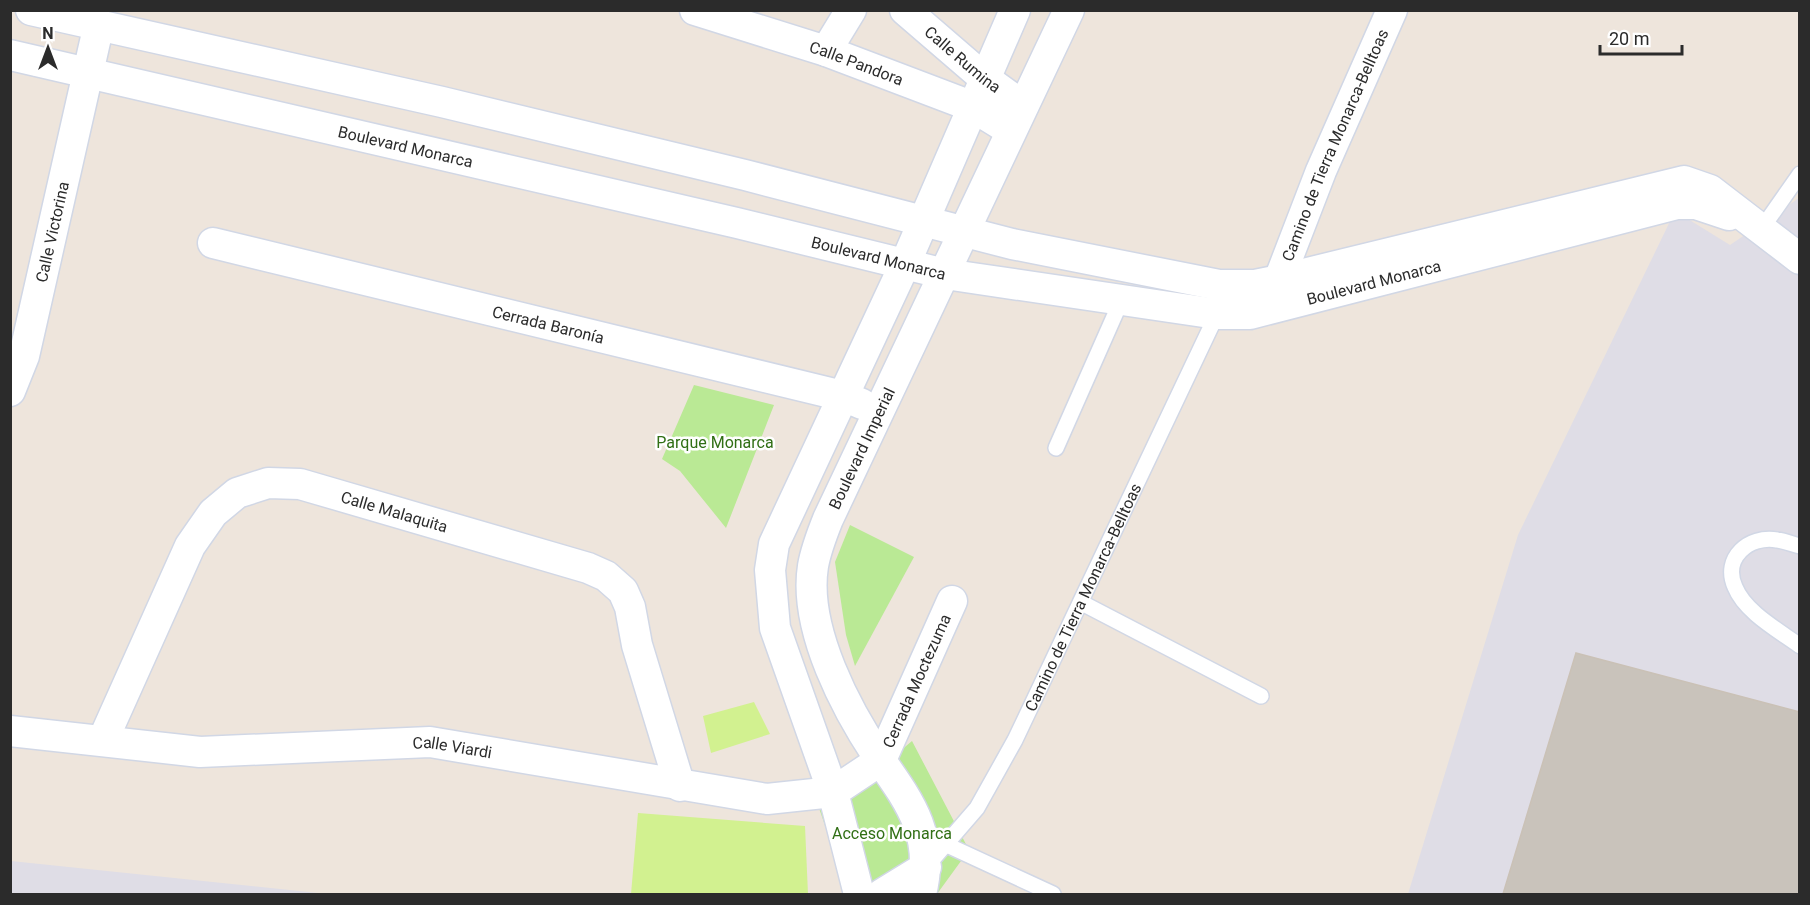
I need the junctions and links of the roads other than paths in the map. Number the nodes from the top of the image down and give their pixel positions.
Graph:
1 (31, 10) edge
2 (695, 10) edge
3 (851, 10) edge
4 (905, 10) edge
5 (1015, 10) edge
6 (1069, 10) edge
7 (1392, 10) edge
8 (99, 24) junction
9 (826, 51) junction
10 (10, 55) edge
11 (87, 72) junction
12 (984, 78) junction
13 (971, 106) junction
14 (1017, 118) junction
15 (1800, 174) edge
16 (923, 220) junction
17 (1755, 226) junction
18 (965, 231) junction
19 (213, 243) dead end
20 (1800, 259) edge
21 (904, 264) junction
22 (945, 274) junction
23 (1279, 280) junction
24 (1121, 301) junction
25 (1217, 314) junction
26 (10, 391) edge
27 (843, 396) junction
28 (881, 411) junction
29 (1056, 448) dead end
30 (1800, 546) edge
31 (952, 601) dead end
32 (1082, 603) junction
33 (1800, 646) edge
34 (1261, 696) dead end
35 (10, 732) edge
36 (103, 740) junction
37 (881, 760) junction
38 (680, 786) junction
39 (833, 792) junction
40 (947, 845) junction
41 (924, 881) edge
42 (859, 894) edge
43 (882, 894) edge
44 (1053, 894) edge

1 - 8 street, Boulevard Monarca
2 - 9 street, Calle Pandora
3 - 9 street
4 - 12 street, Calle Rumina
5 - 12 street
6 - 14 street, Boulevard Imperial
7 - 23 street, Camino de Tierra Monarca-Belltoas
8 - 11 street, Calle Victorina
8 - 16 street, Boulevard Monarca
9 - 13 street, Calle Pandora
10 - 11 street, Boulevard Monarca
11 - 21 street, Boulevard Monarca
11 - 26 street, Calle Victorina
12 - 13 street
12 - 14 street, Calle Rumina
13 - 14 street, Calle Pandora
13 - 16 street
14 - 18 street, Boulevard Imperial
15 - 17 lane
16 - 18 street, Boulevard Monarca
16 - 21 street
17 - 20 street, Boulevard Monarca
17 - 23 street, Boulevard Monarca
17 - 25 street, Boulevard Monarca
18 - 22 street, Boulevard Imperial
18 - 23 street, Boulevard Monarca
19 - 27 street, Cerrada Baronía
21 - 22 street, Boulevard Monarca
21 - 27 street
22 - 24 street, Boulevard Monarca
22 - 28 street, Boulevard Imperial
24 - 25 street, Boulevard Monarca
24 - 29 lane
25 - 32 lane, Camino de Tierra Monarca-Belltoas
27 - 28 street, Cerrada Baronía
27 - 39 street
28 - 37 street, Boulevard Imperial
30 - 33 lane
31 - 37 street, Cerrada Moctezuma
32 - 34 lane
32 - 40 lane, Camino de Tierra Monarca-Belltoas
35 - 36 street, Calle Viardi
36 - 38 street, Calle Viardi
36 - 38 street, Calle Malaquita
37 - 39 street, Calle Viardi
37 - 41 street, Boulevard Imperial
38 - 39 street, Calle Viardi
39 - 42 street
40 - 41 lane, Camino de Tierra Monarca-Belltoas
40 - 44 lane
41 - 43 street

